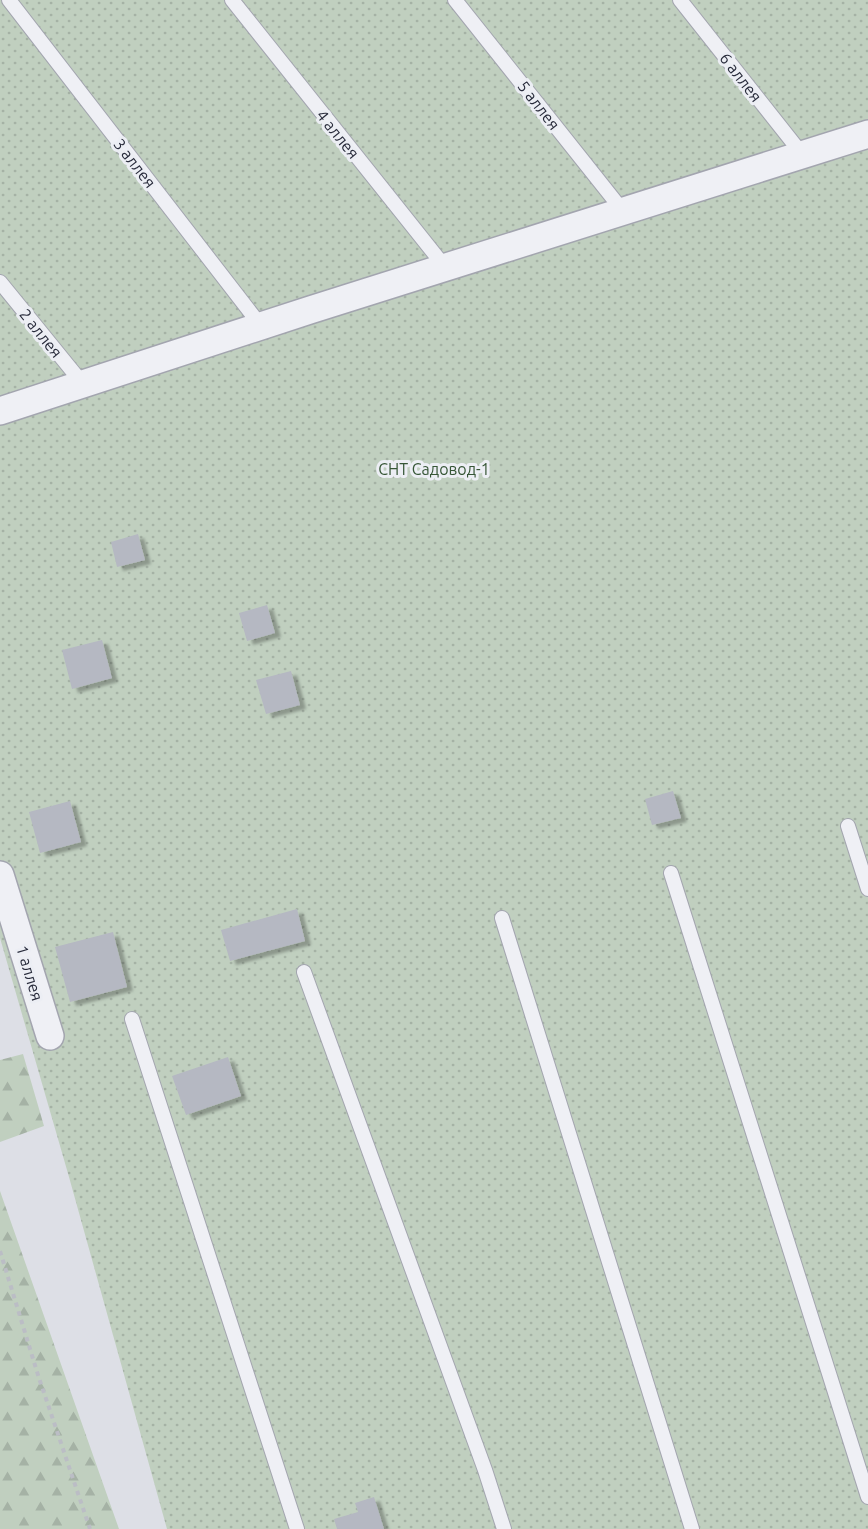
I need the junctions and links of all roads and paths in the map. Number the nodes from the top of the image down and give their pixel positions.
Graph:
1 (9, 0) edge
2 (232, 0) edge
3 (455, 0) edge
4 (680, 0) edge
5 (868, 134) edge
6 (802, 154) junction
7 (623, 211) junction
8 (445, 267) junction
9 (0, 282) edge
10 (261, 326) junction
11 (83, 384) junction
12 (0, 411) edge
13 (849, 826) dead end
14 (671, 873) dead end
15 (0, 875) edge
16 (868, 889) edge
17 (502, 918) dead end
18 (304, 972) dead end
19 (132, 1019) dead end
20 (50, 1036) dead end
21 (0, 1251) edge
22 (868, 1497) edge
23 (90, 1529) edge
24 (297, 1529) edge
25 (504, 1529) edge
26 (692, 1529) edge

1 - 10 lane, 3 аллея
2 - 8 lane, 4 аллея
3 - 7 lane, 5 аллея
4 - 6 lane, 6 аллея
5 - 6 street
6 - 7 street
7 - 8 street
8 - 10 street
9 - 11 lane, 2 аллея
10 - 11 street
11 - 12 street
13 - 16 lane
14 - 22 lane
15 - 20 street, 1 аллея
17 - 26 lane
18 - 25 lane
19 - 24 lane
21 - 23 path

